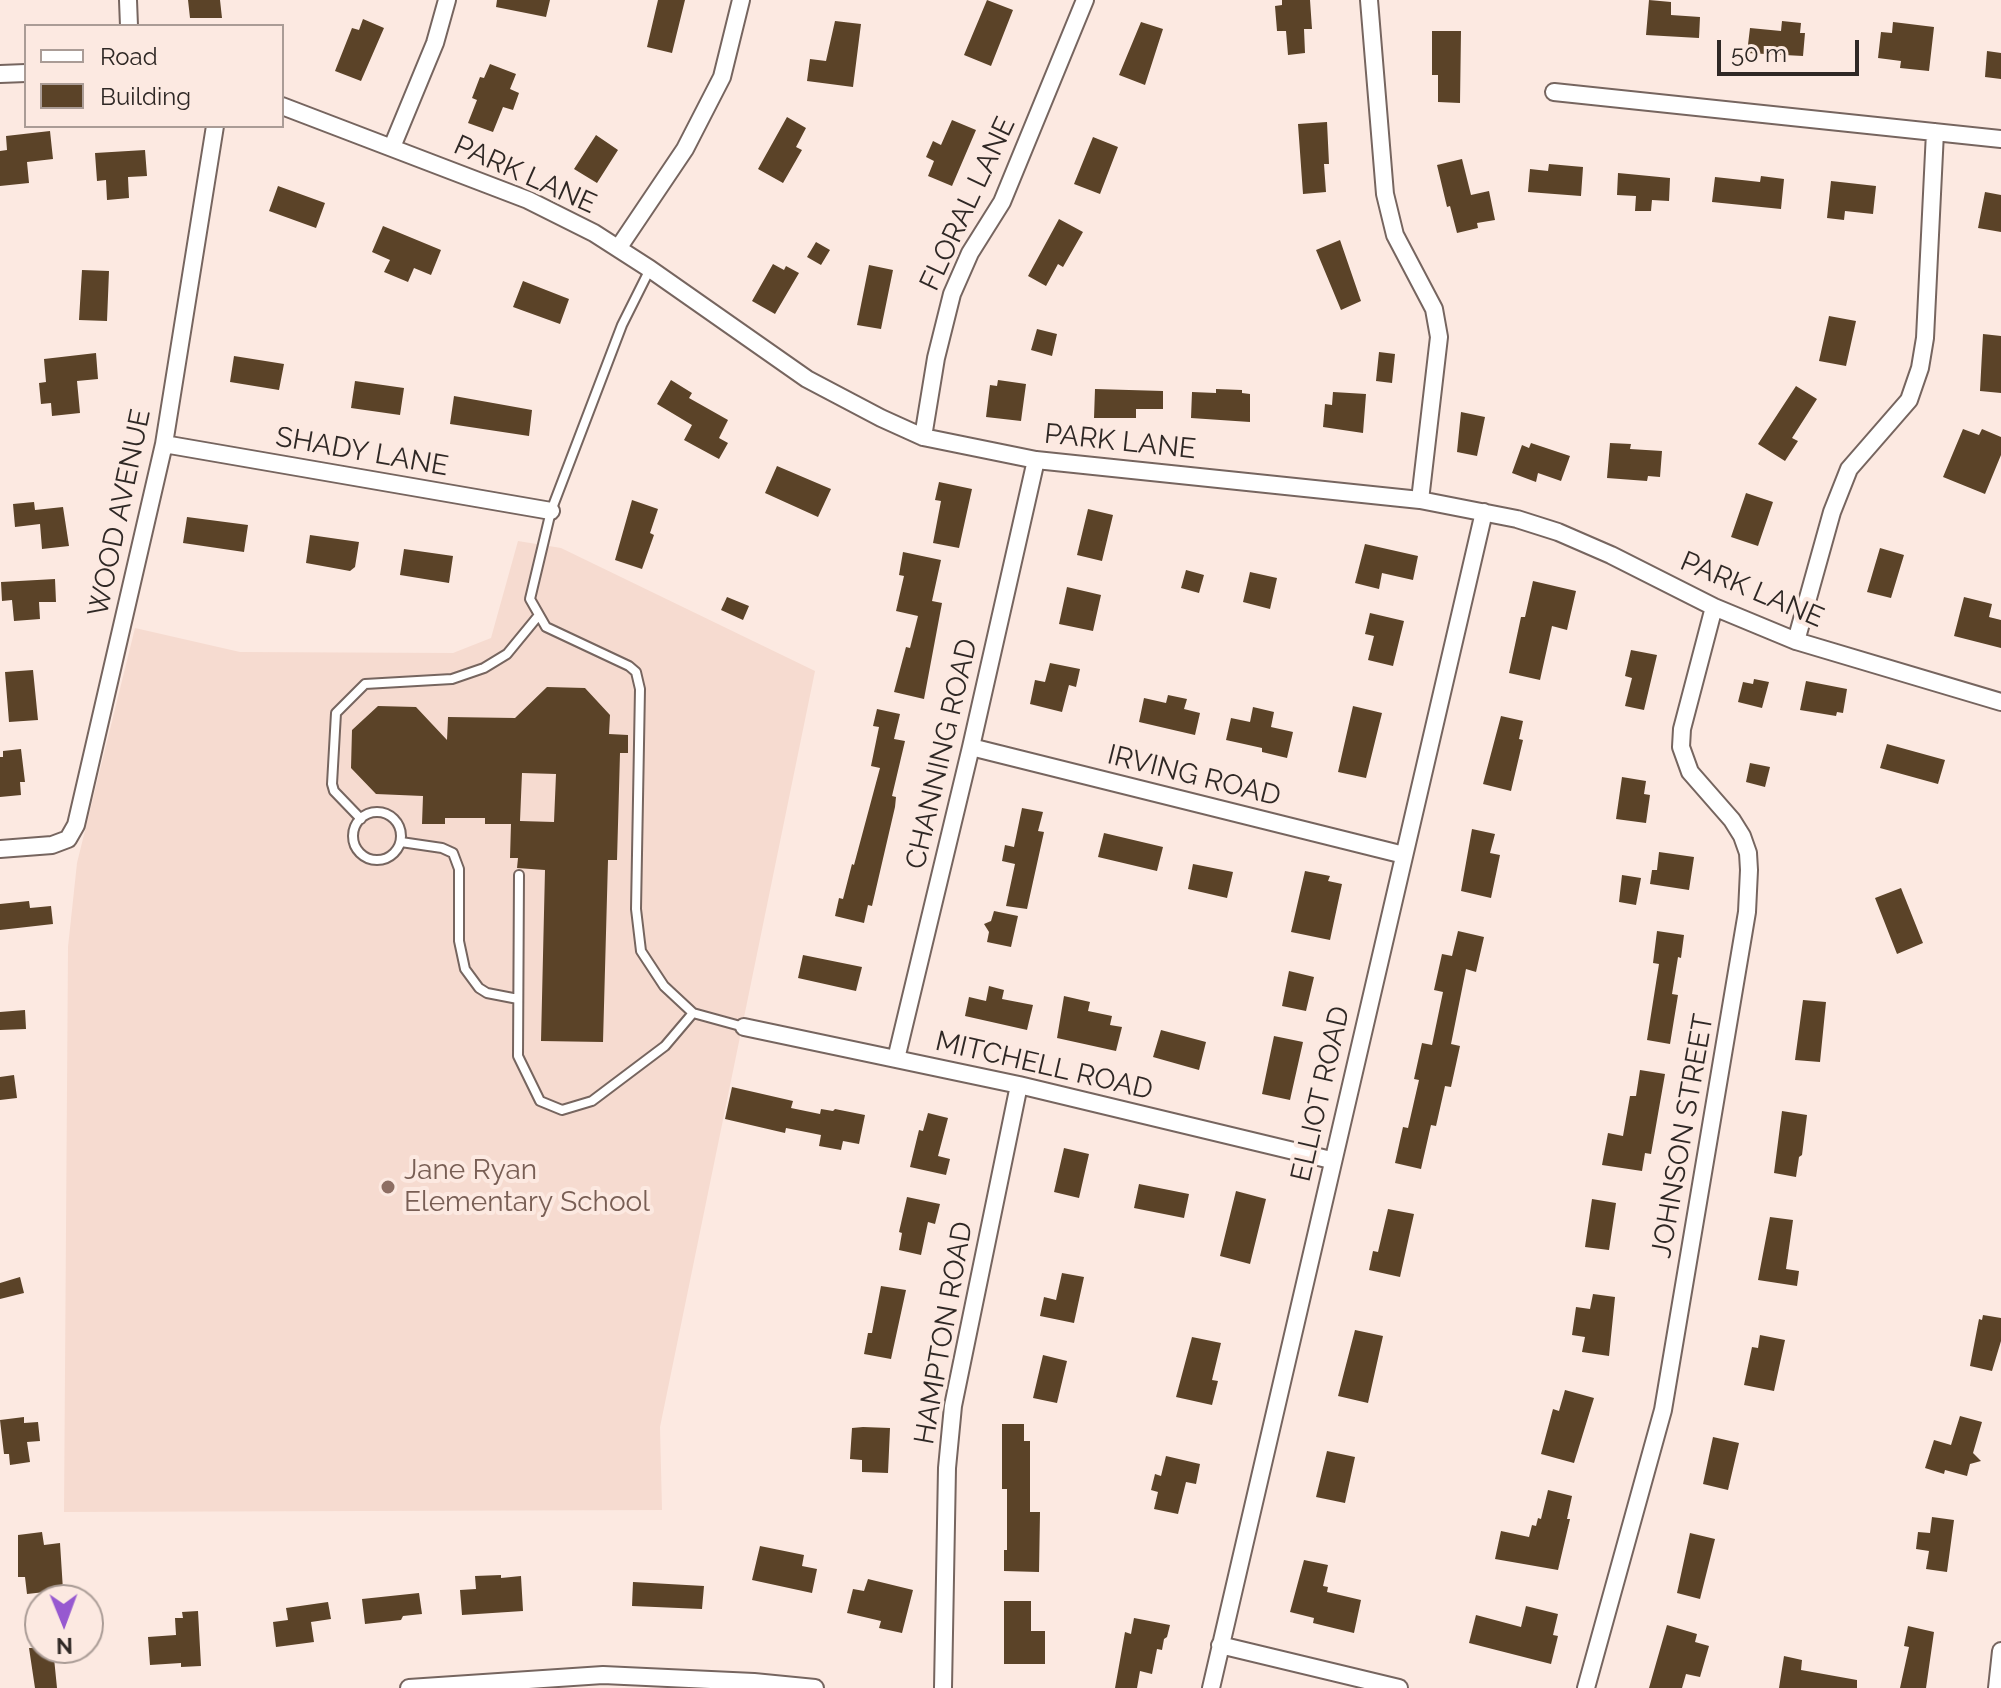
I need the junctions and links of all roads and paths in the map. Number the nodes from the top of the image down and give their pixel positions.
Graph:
1 (128, 0) edge
2 (447, 0) edge
3 (741, 0) edge
4 (1085, 0) edge
5 (1369, 0) edge
6 (129, 24) edge
7 (24, 73) edge
8 (0, 74) edge
9 (1554, 92) dead end
10 (284, 107) edge
11 (215, 128) edge
12 (1935, 132) junction
13 (2001, 139) edge
14 (392, 147) junction
15 (619, 247) junction
16 (650, 269) junction
17 (923, 437) junction
18 (164, 444) junction
19 (1036, 460) junction
20 (1420, 500) junction
21 (551, 511) junction
22 (1484, 512) junction
23 (1714, 607) junction
24 (539, 615) junction
25 (1796, 641) junction
26 (2001, 702) edge
27 (971, 747) junction
28 (361, 819) junction
29 (401, 842) junction
30 (0, 849) edge
31 (1404, 855) junction
32 (519, 875) dead end
33 (518, 999) junction
34 (693, 1013) junction
35 (744, 1027) joint
36 (896, 1059) junction
37 (1019, 1085) junction
38 (1331, 1160) junction
39 (1220, 1645) junction
40 (2001, 1651) edge
41 (603, 1682) edge
42 (409, 1688) edge
43 (815, 1688) edge
44 (943, 1688) edge
45 (1211, 1688) edge
46 (1399, 1688) edge
47 (1586, 1688) edge
48 (1997, 1688) edge

1 - 6 street
2 - 14 street
3 - 15 street
4 - 17 street, FLORAL LANE
5 - 20 street
7 - 8 street
9 - 12 street
10 - 14 street, PARK LANE
11 - 18 street, WOOD AVENUE
12 - 13 street
12 - 25 street
14 - 15 street, PARK LANE
15 - 16 street, PARK LANE
16 - 17 street, PARK LANE
16 - 21 lane
17 - 19 street, PARK LANE
18 - 21 street, SHADY LANE
18 - 30 street, WOOD AVENUE
19 - 20 street, PARK LANE
19 - 27 street, CHANNING ROAD
20 - 22 street, PARK LANE
21 - 24 lane
22 - 23 street, PARK LANE
22 - 31 street, ELLIOT ROAD
23 - 25 street, PARK LANE
23 - 47 street, JOHNSON STREET
24 - 28 lane
24 - 34 lane
25 - 26 street, PARK LANE
27 - 31 street, IRVING ROAD
27 - 36 street, CHANNING ROAD
28 - 29 lane
28 - 29 lane
29 - 33 lane
31 - 38 street, ELLIOT ROAD
32 - 33 lane
33 - 34 lane
34 - 35 lane
35 - 36 street, MITCHELL ROAD
36 - 37 street, MITCHELL ROAD
37 - 38 street, MITCHELL ROAD
37 - 44 street, HAMPTON ROAD
38 - 39 street, ELLIOT ROAD
39 - 45 street, ELLIOT ROAD
39 - 46 street
40 - 48 street
41 - 42 street
41 - 43 street

